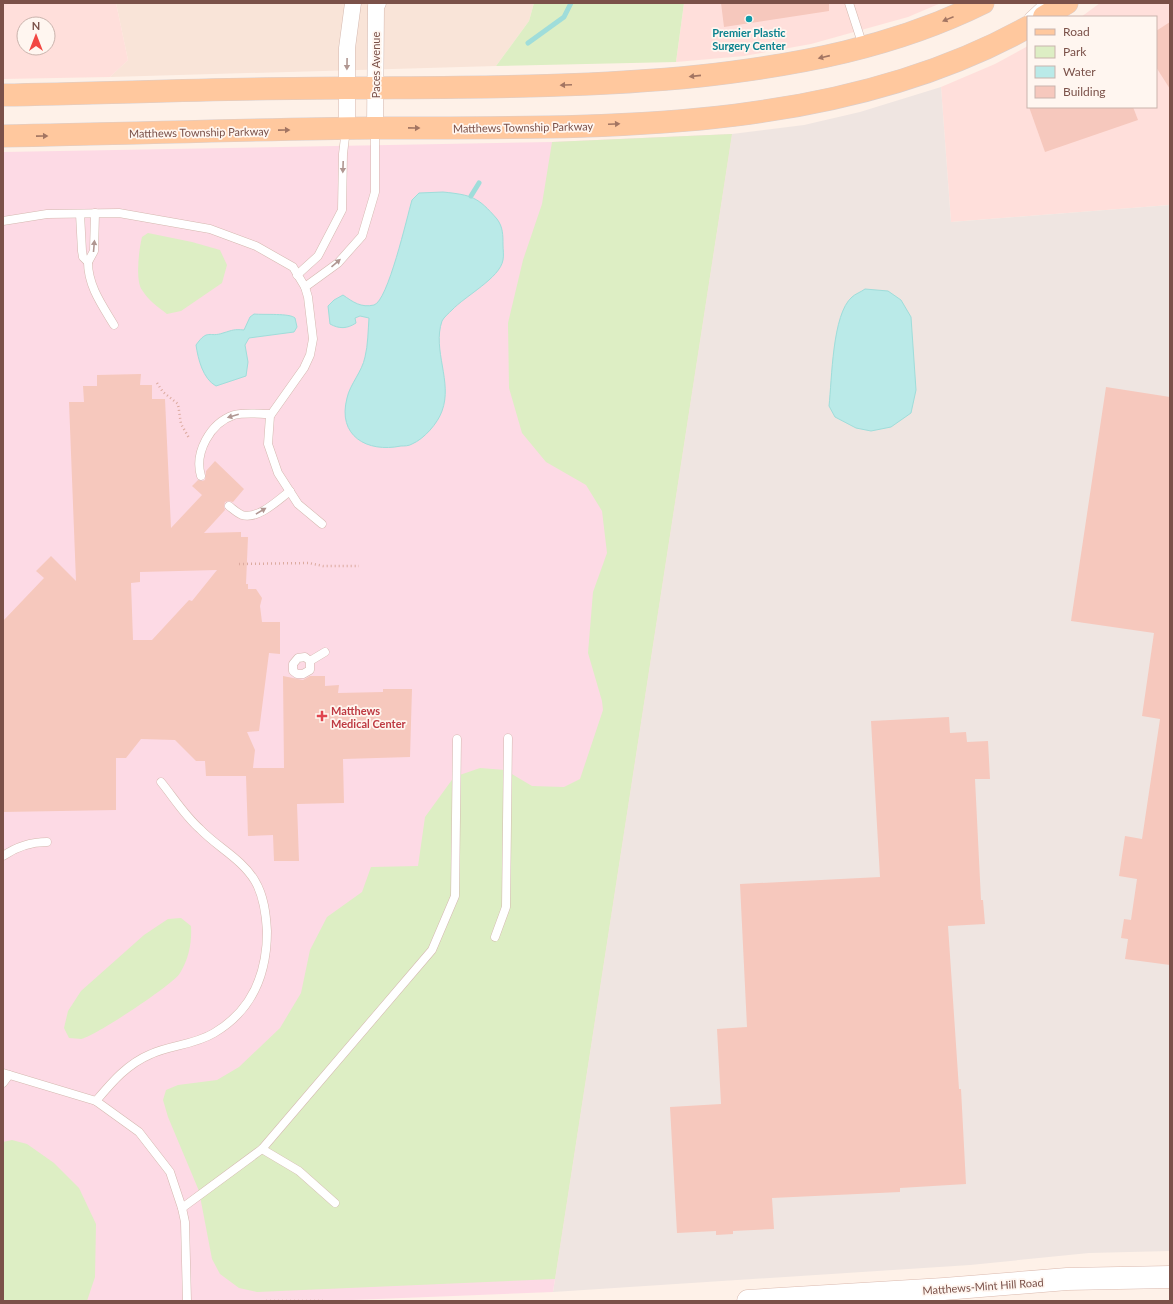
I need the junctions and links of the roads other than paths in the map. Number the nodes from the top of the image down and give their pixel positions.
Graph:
1 (353, 3) edge
2 (378, 3) edge
3 (849, 3) edge
4 (983, 3) edge
5 (1044, 3) edge
6 (1067, 3) edge
7 (1029, 16) edge
8 (1046, 16) edge
9 (1027, 18) edge
10 (1027, 27) edge
11 (1008, 36) junction
12 (864, 48) junction
13 (347, 88) junction
14 (375, 88) junction
15 (3, 95) edge
16 (374, 128) junction
17 (346, 129) junction
18 (3, 136) edge
19 (95, 213) junction
20 (80, 214) junction
21 (3, 221) edge
22 (88, 262) junction
23 (297, 275) junction
24 (305, 287) junction
25 (114, 325) dead end
26 (271, 414) junction
27 (201, 476) dead end
28 (290, 491) junction
29 (229, 506) dead end
30 (322, 524) dead end
31 (325, 652) dead end
32 (310, 661) dead end
33 (508, 738) dead end
34 (457, 739) dead end
35 (161, 782) dead end
36 (47, 842) dead end
37 (3, 856) edge
38 (495, 937) dead end
39 (6, 1074) edge
40 (3, 1083) edge
41 (96, 1101) junction
42 (262, 1150) junction
43 (335, 1203) dead end
44 (182, 1208) junction
45 (1170, 1277) edge
46 (187, 1301) edge
47 (748, 1301) edge

1 -> 13 street
2 - 14 street, Paces Avenue
3 - 12 lane
4 -> 12 main road
5 - 7 lane
6 - 8 main road
9 - 11 lane
10 - 11 main road, Matthews Township Parkway
16 -> 11 main road, Matthews Township Parkway
12 -> 14 main road
13 - 14 main road
13 - 15 main road
13 - 17 street
14 - 16 street, Paces Avenue
16 - 17 main road, Matthews Township Parkway
24 -> 16 lane
18 -> 17 main road, Matthews Township Parkway
17 -> 23 lane
19 - 20 lane
22 -> 19 lane
19 - 23 lane
20 - 21 lane
20 - 22 lane
22 - 25 lane
23 - 24 lane
24 - 26 lane
26 -> 27 lane
26 - 28 lane
29 -> 28 lane
28 - 30 lane
31 - 32 lane
33 - 38 lane
34 - 42 lane
35 - 41 lane
36 - 37 lane
39 - 40 lane
39 - 41 lane
41 - 44 lane
42 - 43 lane
42 - 44 lane
44 - 46 lane
45 - 47 main road, Matthews-Mint Hill Road

